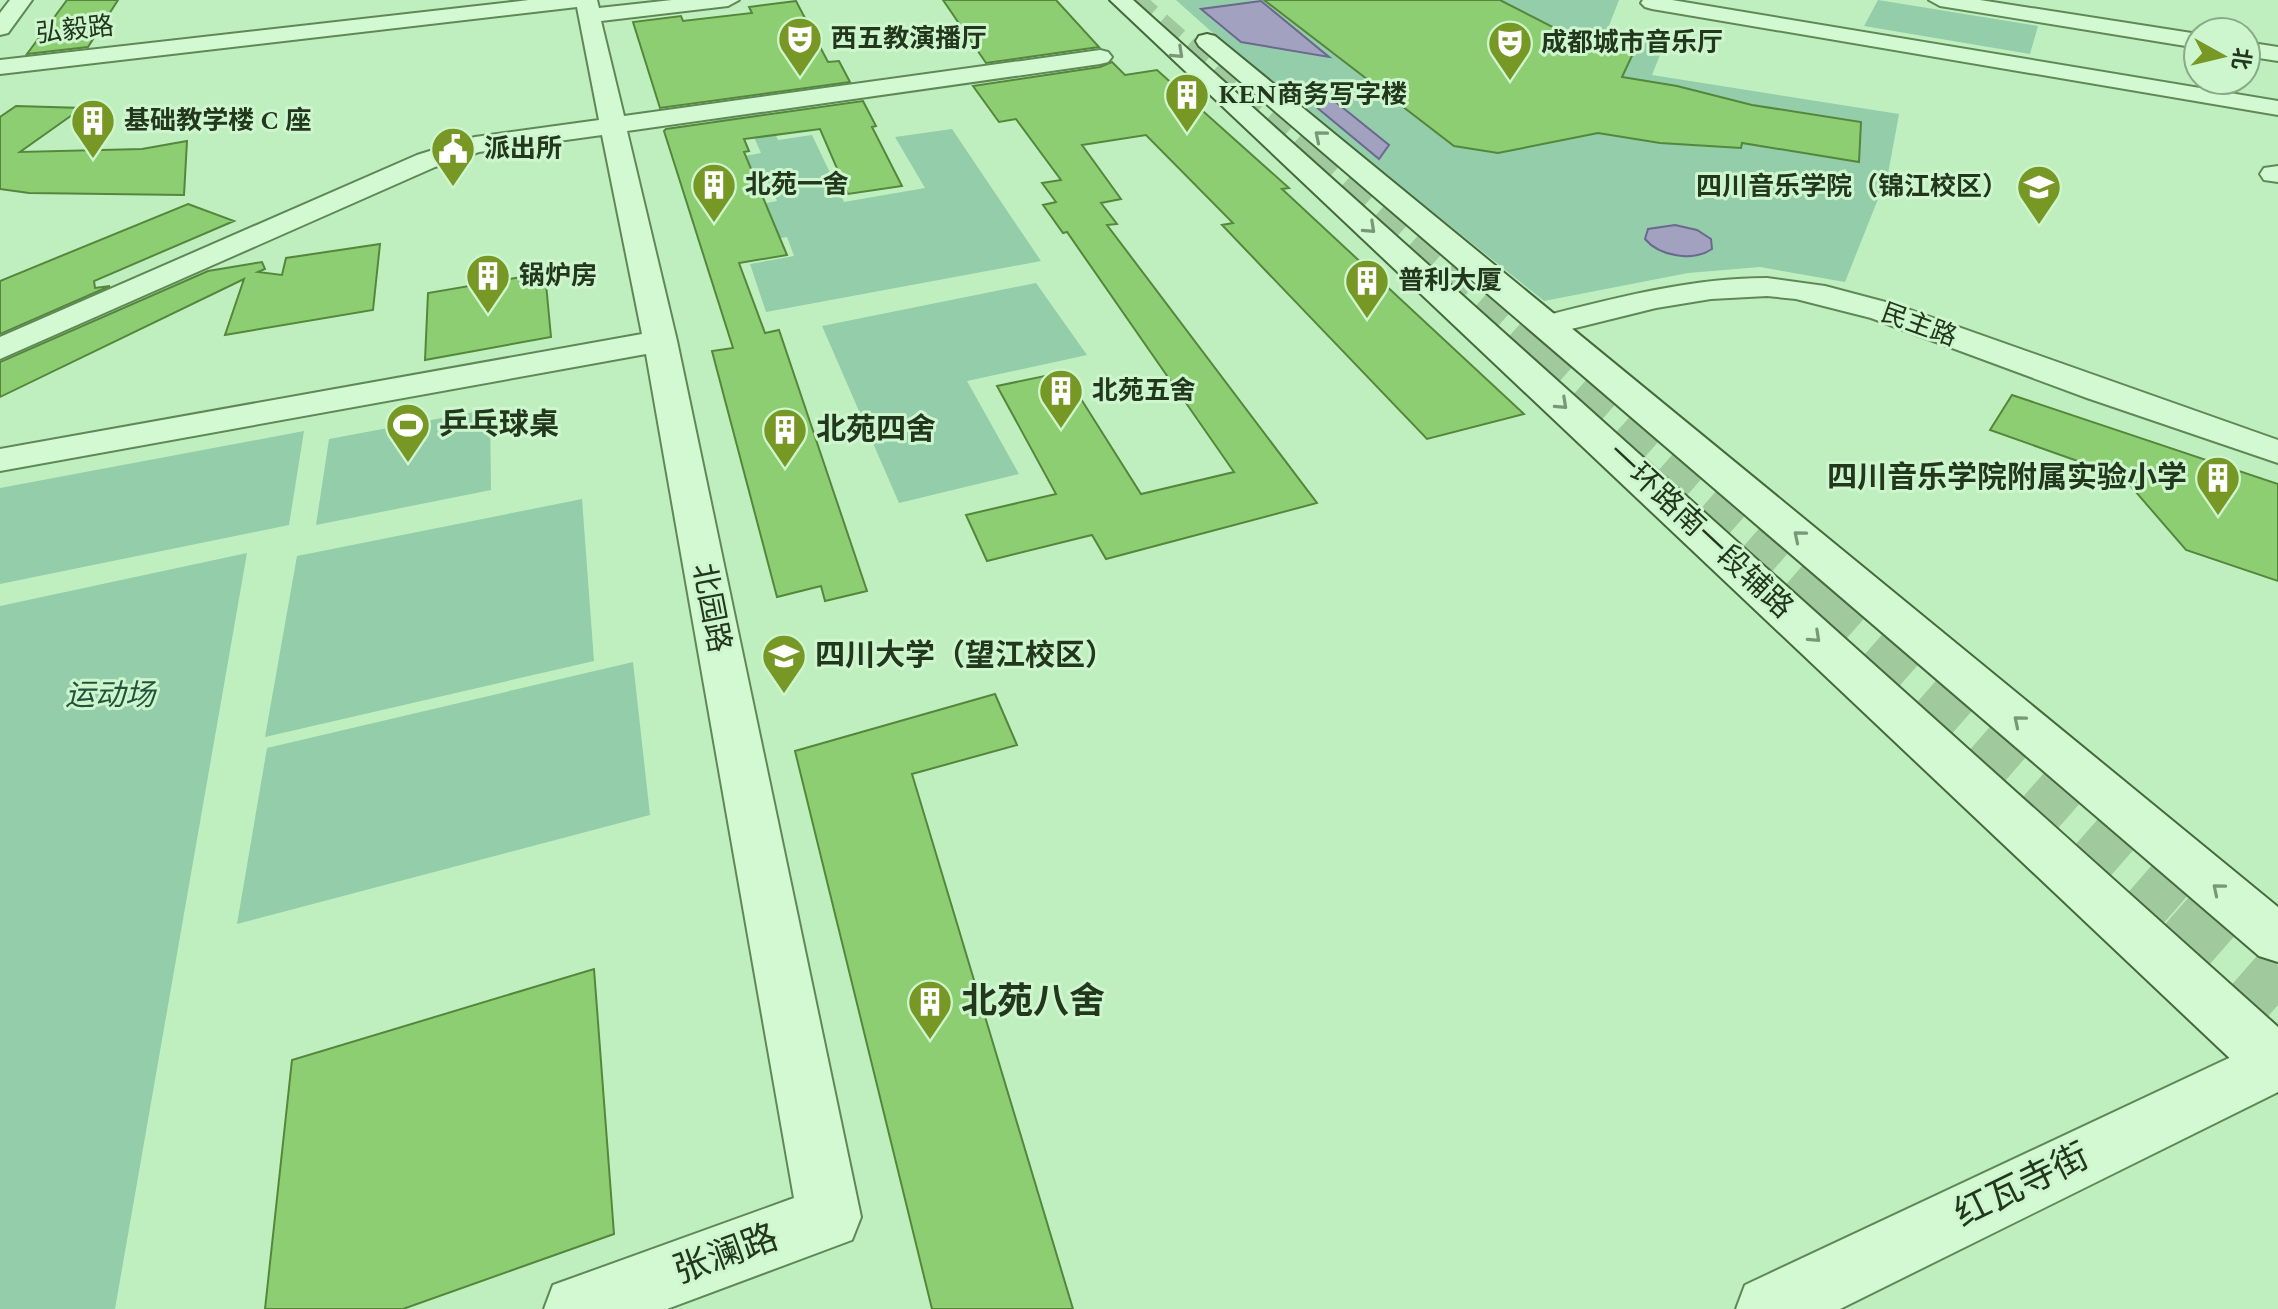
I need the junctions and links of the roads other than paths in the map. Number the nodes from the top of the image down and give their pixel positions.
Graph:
1 (21, 0) edge
2 (728, 0) edge
3 (1121, 0) edge
4 (1157, 0) edge
5 (1654, 0) edge
6 (1940, 0) edge
7 (587, 5) edge
8 (298, 11) dead end
9 (0, 28) edge
10 (290, 34) junction
11 (2182, 35) edge
12 (1100, 57) dead end
13 (0, 67) edge
14 (2278, 108) edge
15 (613, 125) junction
16 (1547, 325) junction
17 (660, 341) junction
18 (0, 349) edge
19 (2278, 452) edge
20 (0, 460) edge
21 (2278, 939) edge
22 (2277, 1063) edge
23 (829, 1217) joint
24 (577, 1309) edge
25 (1769, 1309) edge

1 - 9 street
2 - 7 street, 弘毅路
3 -> 22 street, 一环路南一段辅路
16 -> 4 street, 一环路南一段辅路
5 - 14 street
6 - 11 street
7 - 10 street, 弘毅路
7 - 15 street, 北园路
8 - 10 street
10 - 13 street, 弘毅路
12 - 15 street
15 - 17 street, 北园路
15 - 18 street
16 - 19 street, 民主路
21 -> 16 street, 一环路南一段辅路
17 - 20 street
17 - 23 street, 北园路
22 - 25 street, 红瓦寺街
23 - 24 street, 张澜路

